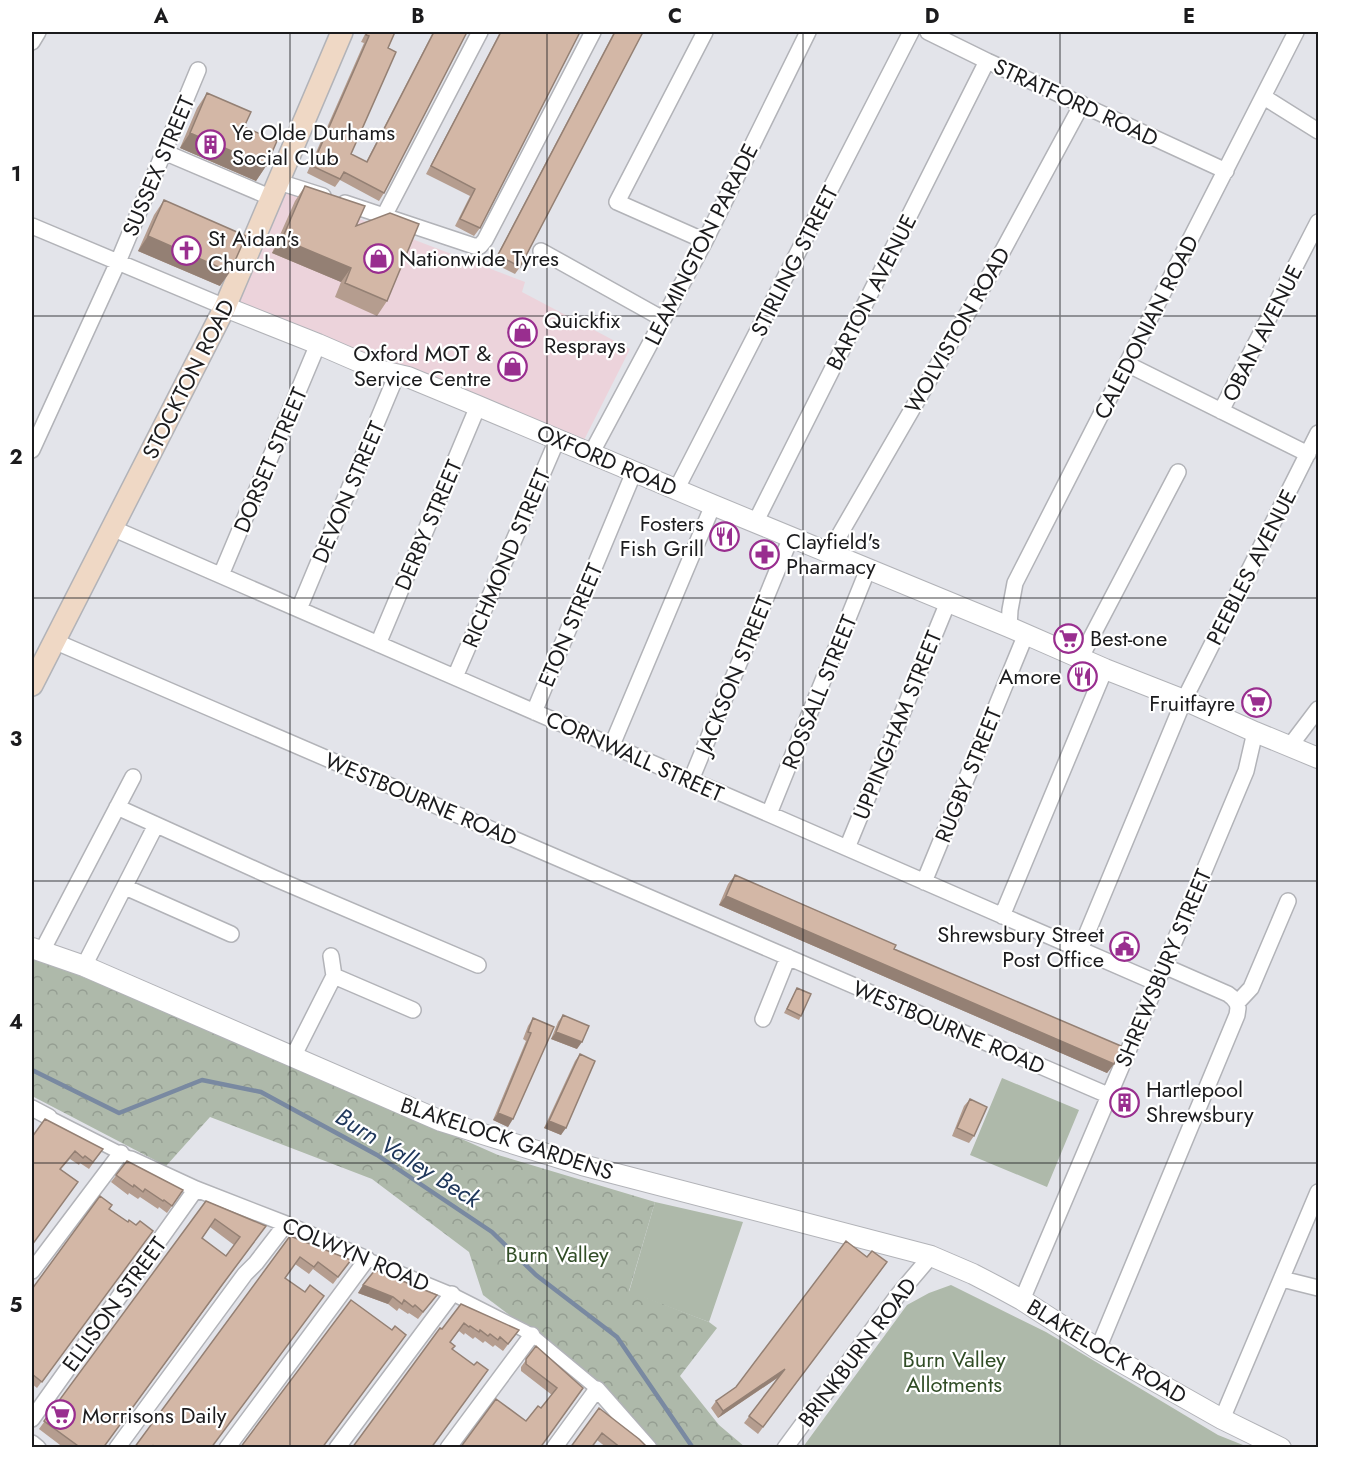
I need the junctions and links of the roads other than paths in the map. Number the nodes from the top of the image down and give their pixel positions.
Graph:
1 (38, 32) edge
2 (342, 32) edge
3 (480, 32) edge
4 (593, 32) edge
5 (705, 32) edge
6 (808, 32) edge
7 (911, 32) edge
8 (928, 32) edge
9 (1296, 32) edge
10 (950, 36) edge
11 (32, 42) edge
12 (987, 61) junction
13 (198, 70) dead end
14 (1264, 97) junction
15 (1082, 104) junction
16 (1318, 131) edge
17 (164, 152) junction
18 (1226, 171) junction
19 (275, 190) junction
20 (384, 216) junction
21 (1318, 222) edge
22 (32, 226) edge
23 (705, 241) junction
24 (541, 251) dead end
25 (118, 262) junction
26 (225, 307) junction
27 (663, 319) junction
28 (318, 344) junction
29 (1127, 364) junction
30 (397, 374) junction
31 (478, 406) junction
32 (1221, 411) junction
33 (1318, 433) edge
34 (557, 440) junction
35 (32, 450) edge
36 (591, 454) junction
37 (1308, 454) junction
38 (634, 472) junction
39 (1178, 472) dead end
40 (676, 490) junction
41 (713, 505) junction
42 (755, 523) junction
43 (112, 528) junction
44 (791, 537) junction
45 (829, 553) junction
46 (868, 569) junction
47 (221, 575) junction
48 (948, 602) junction
49 (299, 609) junction
50 (1017, 630) junction
51 (54, 641) junction
52 (378, 644) junction
53 (1081, 657) junction
54 (1105, 669) junction
55 (455, 677) junction
56 (32, 686) edge
57 (1184, 700) junction
58 (1318, 709) edge
59 (534, 712) junction
60 (1255, 732) junction
61 (612, 745) junction
62 (1290, 746) junction
63 (1318, 758) edge
64 (134, 777) dead end
65 (691, 780) junction
66 (117, 807) junction
67 (769, 814) junction
68 (156, 825) junction
69 (847, 848) junction
70 (924, 882) junction
71 (125, 887) junction
72 (1288, 901) dead end
73 (1002, 916) junction
74 (231, 934) dead end
75 (37, 949) edge
76 (1080, 950) junction
77 (331, 956) dead end
78 (788, 957) junction
79 (478, 965) dead end
80 (84, 966) junction
81 (1164, 966) junction
82 (334, 976) junction
83 (1157, 983) junction
84 (1237, 1003) junction
85 (413, 1010) dead end
86 (763, 1019) dead end
87 (293, 1057) junction
88 (1110, 1096) junction
89 (37, 1113) edge
90 (126, 1156) junction
91 (196, 1189) junction
92 (1318, 1192) edge
93 (286, 1224) junction
94 (931, 1257) junction
95 (367, 1259) junction
96 (32, 1271) edge
97 (1282, 1279) junction
98 (1318, 1288) edge
99 (452, 1294) junction
100 (1022, 1300) junction
101 (532, 1335) junction
102 (1098, 1349) junction
103 (597, 1389) junction
104 (32, 1419) edge
105 (1222, 1419) junction
106 (32, 1443) edge
107 (38, 1448) edge
108 (117, 1448) edge
109 (227, 1448) edge
110 (337, 1448) edge
111 (448, 1448) edge
112 (554, 1448) edge
113 (649, 1448) edge
114 (785, 1448) edge
115 (1281, 1448) edge

1 - 11 street
2 - 19 main road, STOCKTON ROAD
3 - 20 street
4 - 20 street
5 - 23 street
6 - 23 street, LEAMINGTON PARADE
7 - 40 street, STIRLING STREET
8 - 10 street, STRATFORD ROAD
9 - 14 street, CALEDONIAN ROAD
10 - 12 street, STRATFORD ROAD
12 - 15 street, STRATFORD ROAD
12 - 42 street, BARTON AVENUE
13 - 17 street, SUSSEX STREET
14 - 16 street
14 - 18 street, CALEDONIAN ROAD
15 - 18 street, STRATFORD ROAD
15 - 45 street, WOLVISTON ROAD
17 - 19 street
17 - 25 street, SUSSEX STREET
18 - 29 street, CALEDONIAN ROAD
19 - 20 street
19 - 26 main road, STOCKTON ROAD
21 - 32 street, OBAN AVENUE
22 - 25 street
23 - 27 street, LEAMINGTON PARADE
24 - 27 street
25 - 26 street
25 - 35 street, SUSSEX STREET
26 - 28 street, OXFORD ROAD
26 - 43 main road, STOCKTON ROAD
27 - 36 street, LEAMINGTON PARADE
28 - 30 street, OXFORD ROAD
28 - 47 street, DORSET STREET
29 - 32 street
29 - 50 street, CALEDONIAN ROAD
30 - 31 street, OXFORD ROAD
30 - 49 street, DEVON STREET
31 - 34 street, OXFORD ROAD
31 - 52 street, DERBY STREET
32 - 37 street
33 - 37 street, PEEBLES AVENUE
34 - 36 street, OXFORD ROAD
34 - 55 street, RICHMOND STREET
36 - 38 street, OXFORD ROAD
37 - 57 street, PEEBLES AVENUE
38 - 40 street, OXFORD ROAD
38 - 59 street, ETON STREET
39 - 53 street
40 - 41 street, OXFORD ROAD
41 - 42 street, OXFORD ROAD
41 - 61 street
42 - 44 street, OXFORD ROAD
43 - 47 street, CORNWALL STREET
43 - 51 main road, STOCKTON ROAD
44 - 45 street, OXFORD ROAD
44 - 65 street, JACKSON STREET
45 - 46 street, OXFORD ROAD
46 - 48 street, OXFORD ROAD
46 - 67 street, ROSSALL STREET
47 - 49 street, CORNWALL STREET
48 - 50 street, OXFORD ROAD
48 - 69 street, UPPINGHAM STREET
49 - 52 street, CORNWALL STREET
50 - 53 street, OXFORD ROAD
50 - 70 street, RUGBY STREET
51 - 56 main road, STOCKTON ROAD
51 - 78 street, WESTBOURNE ROAD
52 - 55 street, CORNWALL STREET
53 - 54 street, OXFORD ROAD
54 - 57 street, OXFORD ROAD
54 - 73 street
55 - 59 street, CORNWALL STREET
57 - 60 street, OXFORD ROAD
57 - 76 street, PEEBLES AVENUE
58 - 62 street
59 - 61 street, CORNWALL STREET
60 - 62 street, OXFORD ROAD
60 - 81 street, SHREWSBURY STREET
61 - 65 street, CORNWALL STREET
62 - 63 street, OXFORD ROAD
64 - 66 street
65 - 67 street, CORNWALL STREET
66 - 68 street
66 - 75 street
67 - 69 street, CORNWALL STREET
68 - 71 street
68 - 79 street
69 - 70 street, CORNWALL STREET
70 - 73 street, CORNWALL STREET
71 - 74 street
71 - 80 street
72 - 84 street
73 - 76 street, CORNWALL STREET
75 - 80 street, BLAKELOCK GARDENS
76 - 83 street, CORNWALL STREET
77 - 82 street
78 - 86 street
78 - 88 street, WESTBOURNE ROAD
80 - 87 street, BLAKELOCK GARDENS
81 - 83 street, SHREWSBURY STREET
81 - 84 street
82 - 85 street
82 - 87 street
83 - 88 street, SHREWSBURY STREET
84 - 102 street
87 - 94 street, BLAKELOCK GARDENS
88 - 100 street, SHREWSBURY STREET
89 - 90 street, COLWYN ROAD
90 - 91 street, COLWYN ROAD
90 - 96 street
91 - 93 street, COLWYN ROAD
91 - 104 street, ELLISON STREET
92 - 97 street
93 - 95 street, COLWYN ROAD
93 - 108 street
94 - 100 street, BLAKELOCK ROAD
94 - 114 street, BRINKBURN ROAD
95 - 99 street, COLWYN ROAD
95 - 109 street
97 - 98 street
97 - 105 street
99 - 101 street, COLWYN ROAD
99 - 110 street
100 - 102 street, BLAKELOCK ROAD
101 - 103 street, COLWYN ROAD
101 - 111 street
102 - 105 street, BLAKELOCK ROAD
103 - 112 street
103 - 113 street, COLWYN ROAD
105 - 115 street, BLAKELOCK ROAD
106 - 107 street

